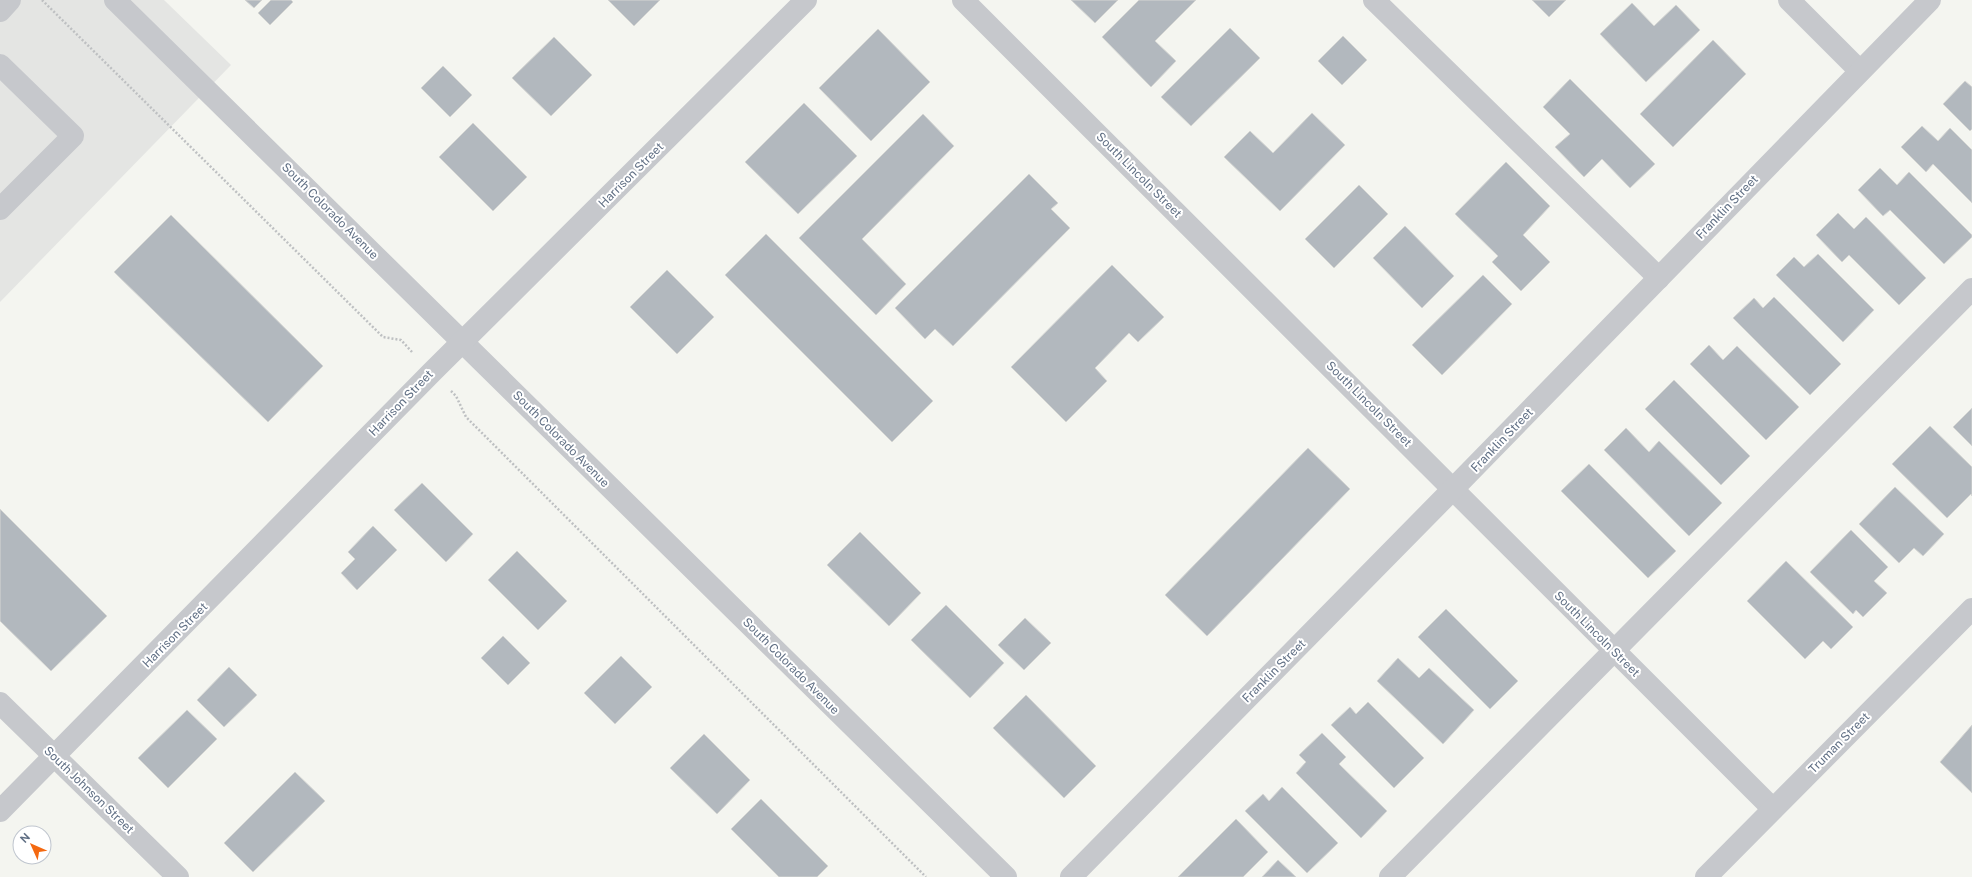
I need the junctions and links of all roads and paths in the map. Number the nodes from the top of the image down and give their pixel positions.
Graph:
1 (10, 0) edge
2 (42, 0) edge
3 (115, 0) edge
4 (806, 0) edge
5 (963, 0) edge
6 (1374, 0) edge
7 (1789, 0) edge
8 (1930, 0) edge
9 (0, 10) edge
10 (0, 64) edge
11 (1860, 71) junction
12 (0, 209) edge
13 (1659, 278) junction
14 (1972, 290) edge
15 (401, 340) dead end
16 (462, 342) junction
17 (456, 396) dead end
18 (1453, 489) junction
19 (1972, 609) edge
20 (1613, 651) junction
21 (0, 703) edge
22 (55, 756) junction
23 (1773, 809) junction
24 (0, 811) edge
25 (178, 877) edge
26 (926, 877) edge
27 (1006, 877) edge
28 (1071, 877) edge
29 (1390, 877) edge
30 (1706, 877) edge

1 - 9 street
2 - 15 path
3 - 16 street, South Colorado Avenue
4 - 16 street, Harrison Street
5 - 18 street, South Lincoln Street
6 - 13 street
7 - 11 street
8 - 11 street, Franklin Street
10 - 12 street
11 - 13 street, Franklin Street
13 - 18 street, Franklin Street
14 - 20 street
16 - 22 street, Harrison Street
16 - 27 street, South Colorado Avenue
17 - 26 path
18 - 20 street, South Lincoln Street
18 - 28 street, Franklin Street
19 - 23 street, Truman Street
20 - 23 street, South Lincoln Street
20 - 29 street
21 - 22 street, South Johnson Street
22 - 24 street, Harrison Street
22 - 25 street, South Johnson Street
23 - 30 street, Truman Street

